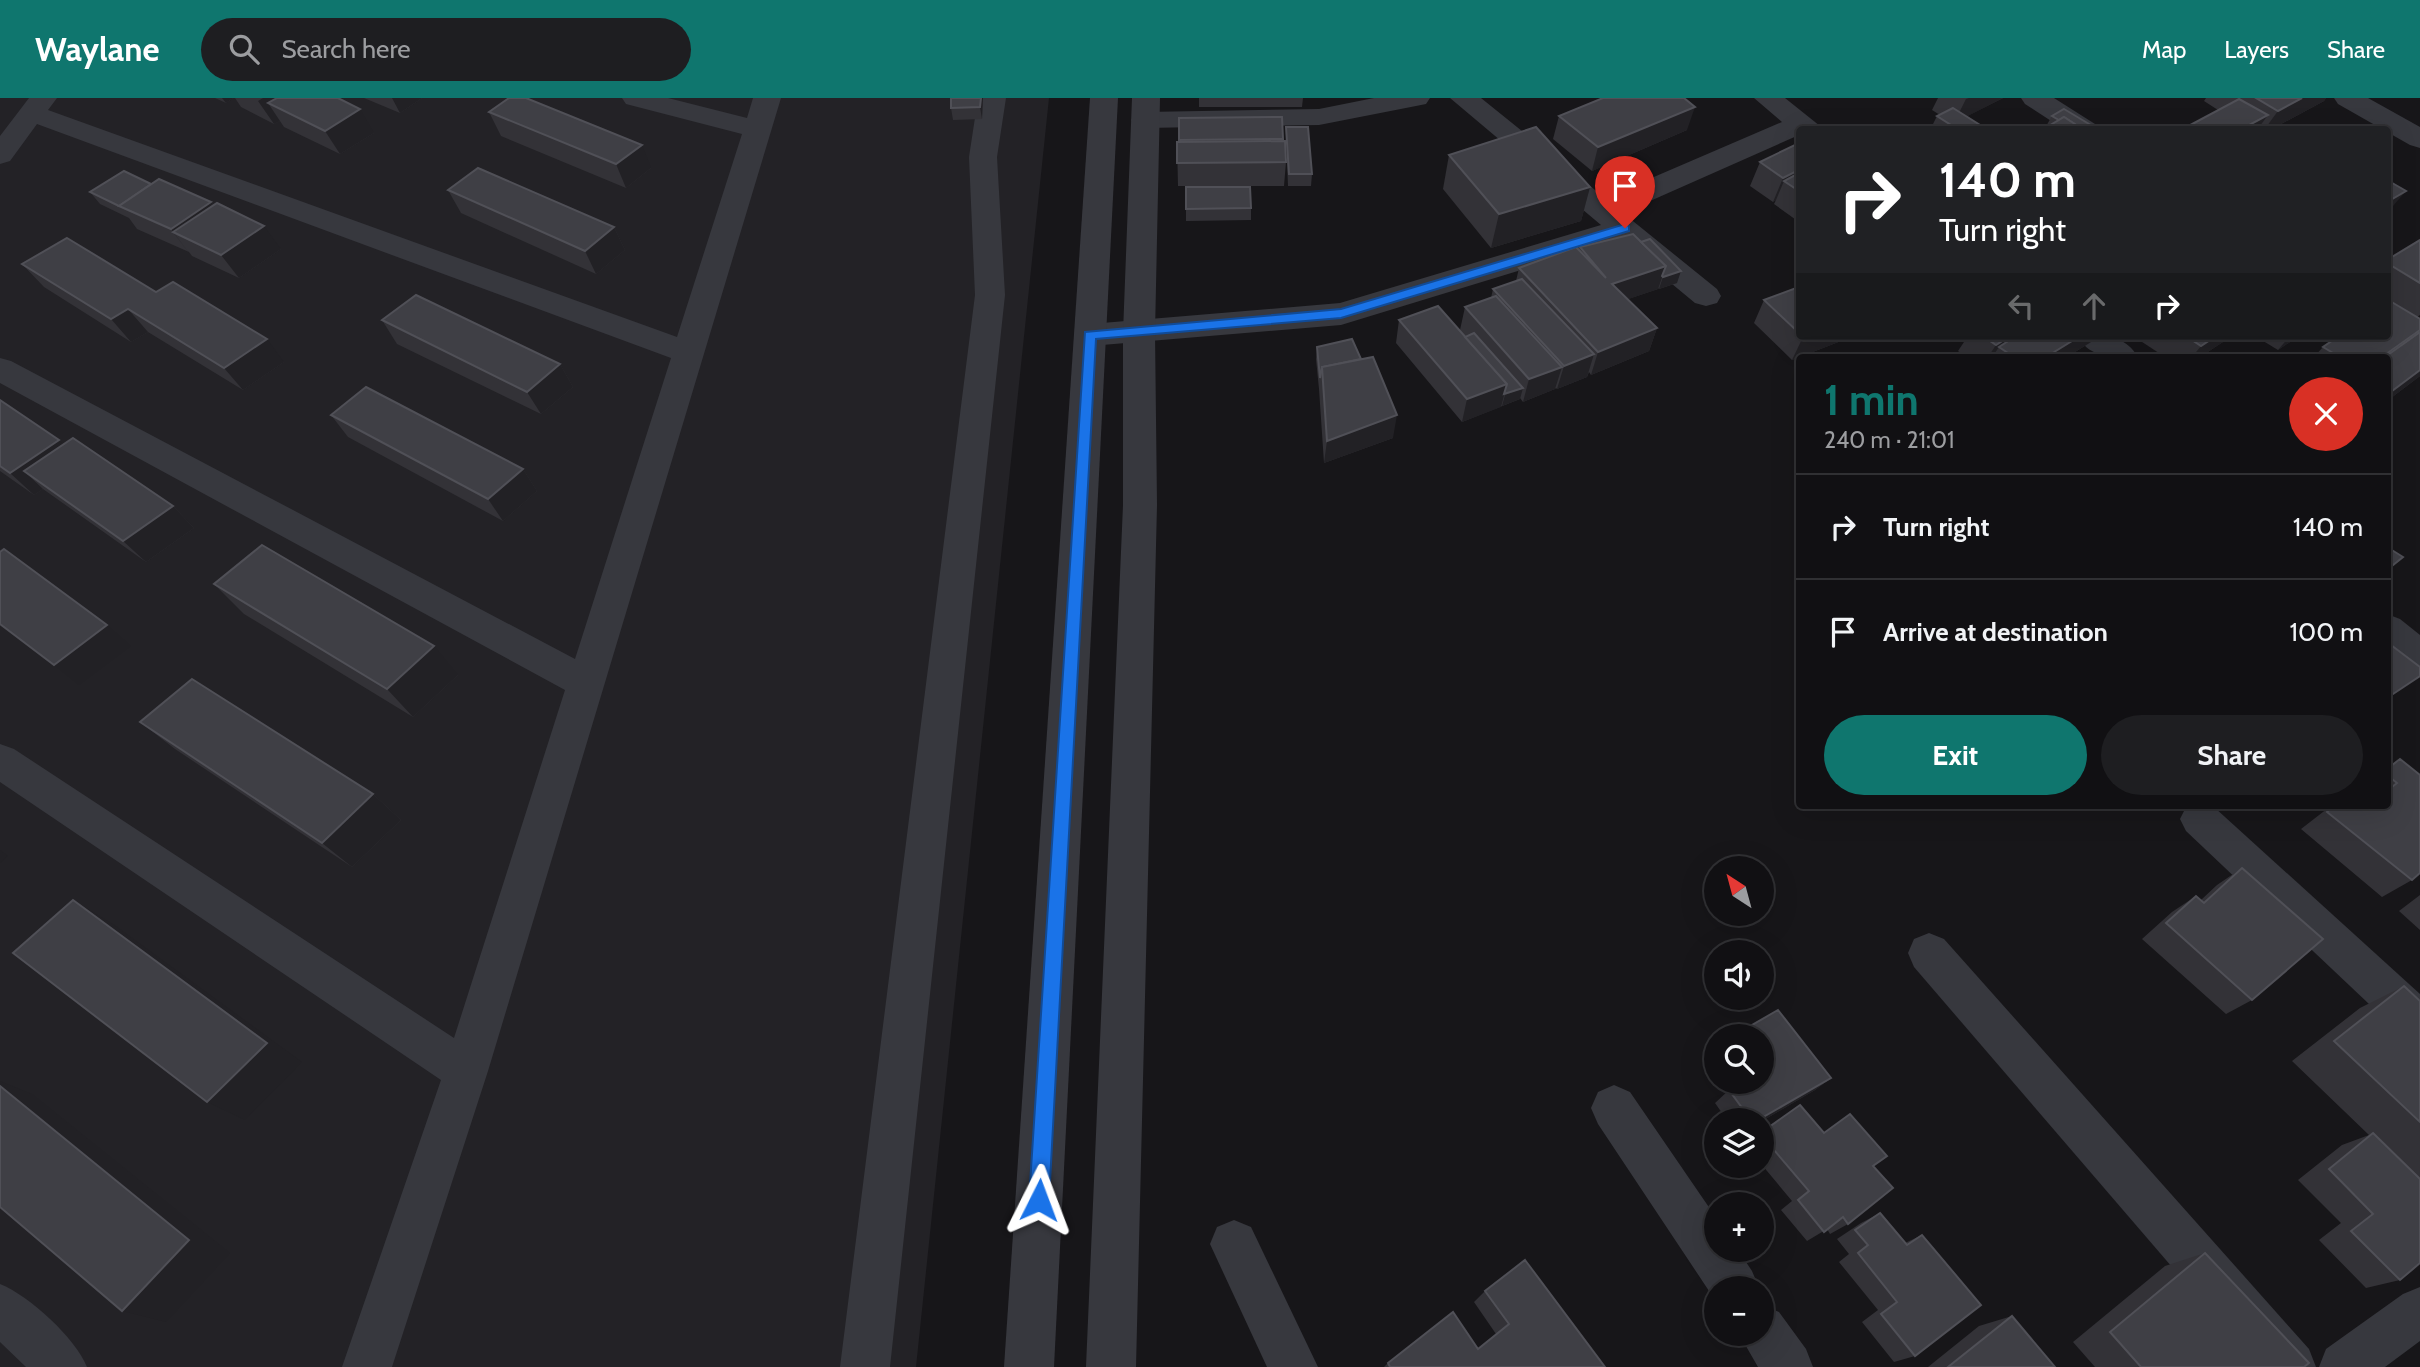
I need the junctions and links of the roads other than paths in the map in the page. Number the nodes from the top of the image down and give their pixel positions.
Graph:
1 (636, 98) edge
2 (992, 98) edge
3 (1104, 98) edge
4 (1416, 98) edge
5 (1464, 98) edge
6 (1768, 98) edge
7 (2035, 98) edge
8 (2348, 98) edge
9 (37, 106) edge
10 (1146, 109) edge
11 (762, 113) edge
12 (1806, 126) edge
13 (2079, 126) edge
14 (1796, 131) edge
15 (2420, 139) edge
16 (0, 155) edge
17 (1614, 219) junction
18 (1706, 296) dead end
19 (1139, 332) junction
20 (1090, 335) junction
21 (2099, 340) edge
22 (687, 352) junction
23 (2118, 354) edge
24 (0, 369) edge
25 (2391, 632) edge
26 (2420, 656) edge
27 (586, 683) junction
28 (0, 761) edge
29 (2200, 819) dead end
30 (1929, 953) dead end
31 (2420, 1023) edge
32 (466, 1071) junction
33 (1614, 1108) dead end
34 (1234, 1244) dead end
35 (1727, 1276) edge
36 (0, 1308) edge
37 (2420, 1311) edge
38 (1774, 1346) edge
39 (62, 1367) edge
40 (367, 1367) edge
41 (865, 1367) edge
42 (1029, 1367) edge
43 (1111, 1367) edge
44 (1293, 1367) edge
45 (1788, 1367) edge
46 (2291, 1367) edge
47 (2344, 1367) edge

1 - 11 street
2 - 41 street
3 - 20 street
4 - 10 street
5 - 17 street
6 - 12 street
7 - 13 street
8 - 15 street
9 - 16 street
9 - 22 street
10 - 19 street
11 - 22 street
14 - 17 street
17 - 18 street
17 - 19 street
19 - 20 street
19 - 43 street
20 - 42 street
21 - 23 street
22 - 27 street
24 - 27 street
25 - 26 street
27 - 32 street
28 - 32 street
29 - 31 street
30 - 46 street
32 - 40 street
33 - 35 street
34 - 44 street
36 - 39 street
37 - 47 street
38 - 45 street

